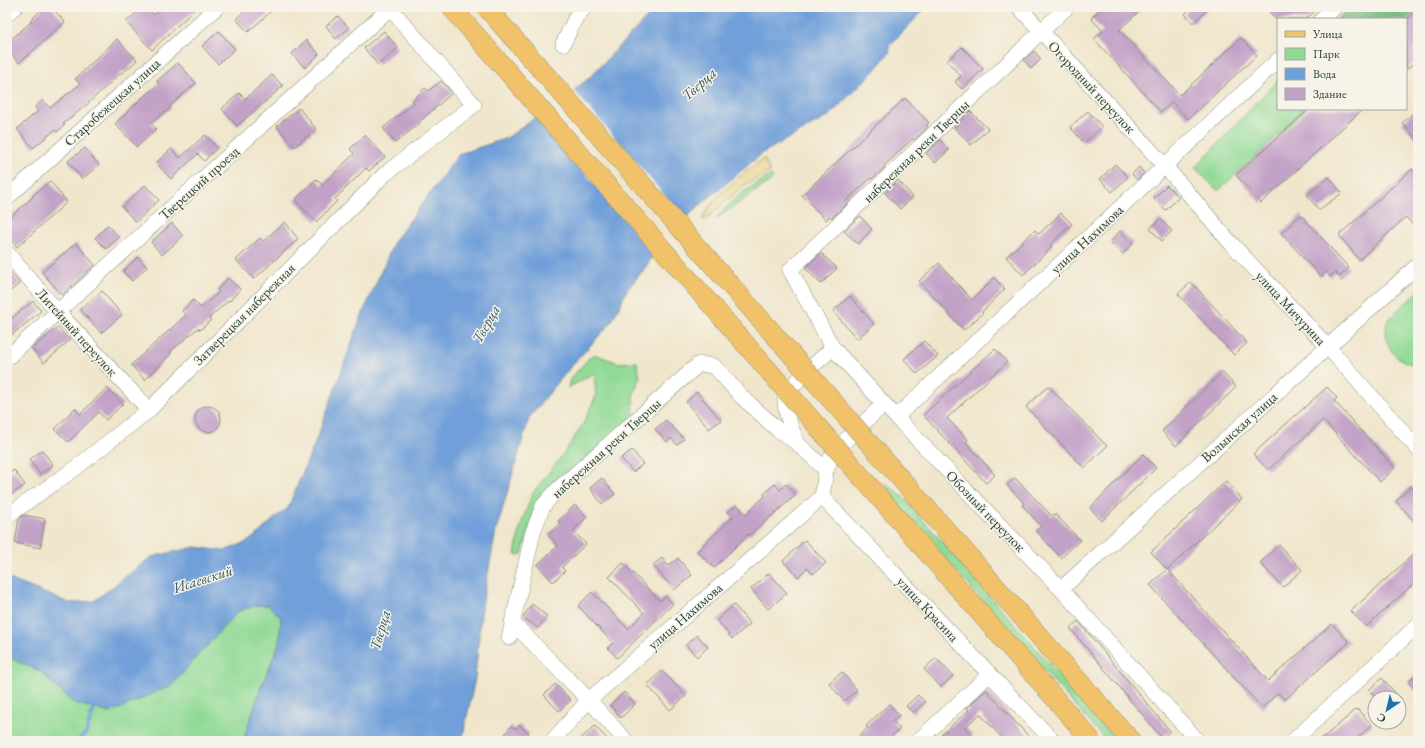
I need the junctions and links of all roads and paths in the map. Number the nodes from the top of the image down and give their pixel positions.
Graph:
1 (15, 7) edge
2 (217, 7) edge
3 (451, 7) edge
4 (486, 7) edge
5 (586, 7) edge
6 (1019, 7) edge
7 (1067, 7) edge
8 (1335, 7) edge
9 (390, 8) edge
10 (7, 14) edge
11 (1323, 18) edge
12 (1041, 32) junction
13 (563, 44) dead end
14 (1277, 61) edge
15 (1165, 166) junction
16 (7, 198) edge
17 (7, 253) edge
18 (1418, 265) edge
19 (790, 270) joint
20 (58, 312) junction
21 (1328, 347) junction
22 (833, 348) junction
23 (7, 358) edge
24 (884, 404) junction
25 (149, 410) junction
26 (896, 417) junction
27 (797, 443) junction
28 (1418, 449) edge
29 (826, 470) junction
30 (822, 497) junction
31 (7, 516) edge
32 (1061, 590) junction
33 (512, 622) junction
34 (1418, 625) edge
35 (509, 638) dead end
36 (990, 674) junction
37 (589, 700) junction
38 (1125, 734) edge
39 (552, 741) edge
40 (626, 741) edge
41 (918, 741) edge
42 (1052, 741) edge
43 (1092, 741) edge
44 (1198, 741) edge
45 (1293, 741) edge

1 - 10 street
2 - 16 street, Старобежецкая улица
3 - 43 main road, bridge
4 - 38 main road, bridge
5 - 13 street
6 - 12 street, Огородный переулок
7 - 12 street, набережная реки Тверцы
8 - 11 street
9 - 20 street, Тверецкий проезд
9 - 25 street, Затверецкая набережная
12 - 15 street, Огородный переулок
12 - 19 street, набережная реки Тверцы
14 - 15 street, улица Нахимова
15 - 21 street, улица Мичурина
15 - 26 street, улица Нахимова
17 - 20 street, Литейный переулок
18 - 21 street, Волынская улица
19 - 22 street, Обозный переулок
20 - 23 street, Тверецкий проезд
20 - 25 street, Литейный переулок
21 - 28 street, улица Мичурина
21 - 32 street, Волынская улица
22 - 24 street, Обозный переулок
22 - 27 street
24 - 26 street, Обозный переулок
24 - 29 street
25 - 31 street, Затверецкая набережная
26 - 32 street, Обозный переулок
27 - 29 street
27 - 33 street, набережная реки Тверцы
29 - 30 street
30 - 36 street, улица Красина
30 - 37 street, улица Нахимова
32 - 44 street, Обозный переулок
33 - 35 street, набережная реки Тверцы
33 - 37 street
34 - 45 street
36 - 41 street
36 - 42 street, улица Красина
37 - 39 street, улица Нахимова
37 - 40 street

